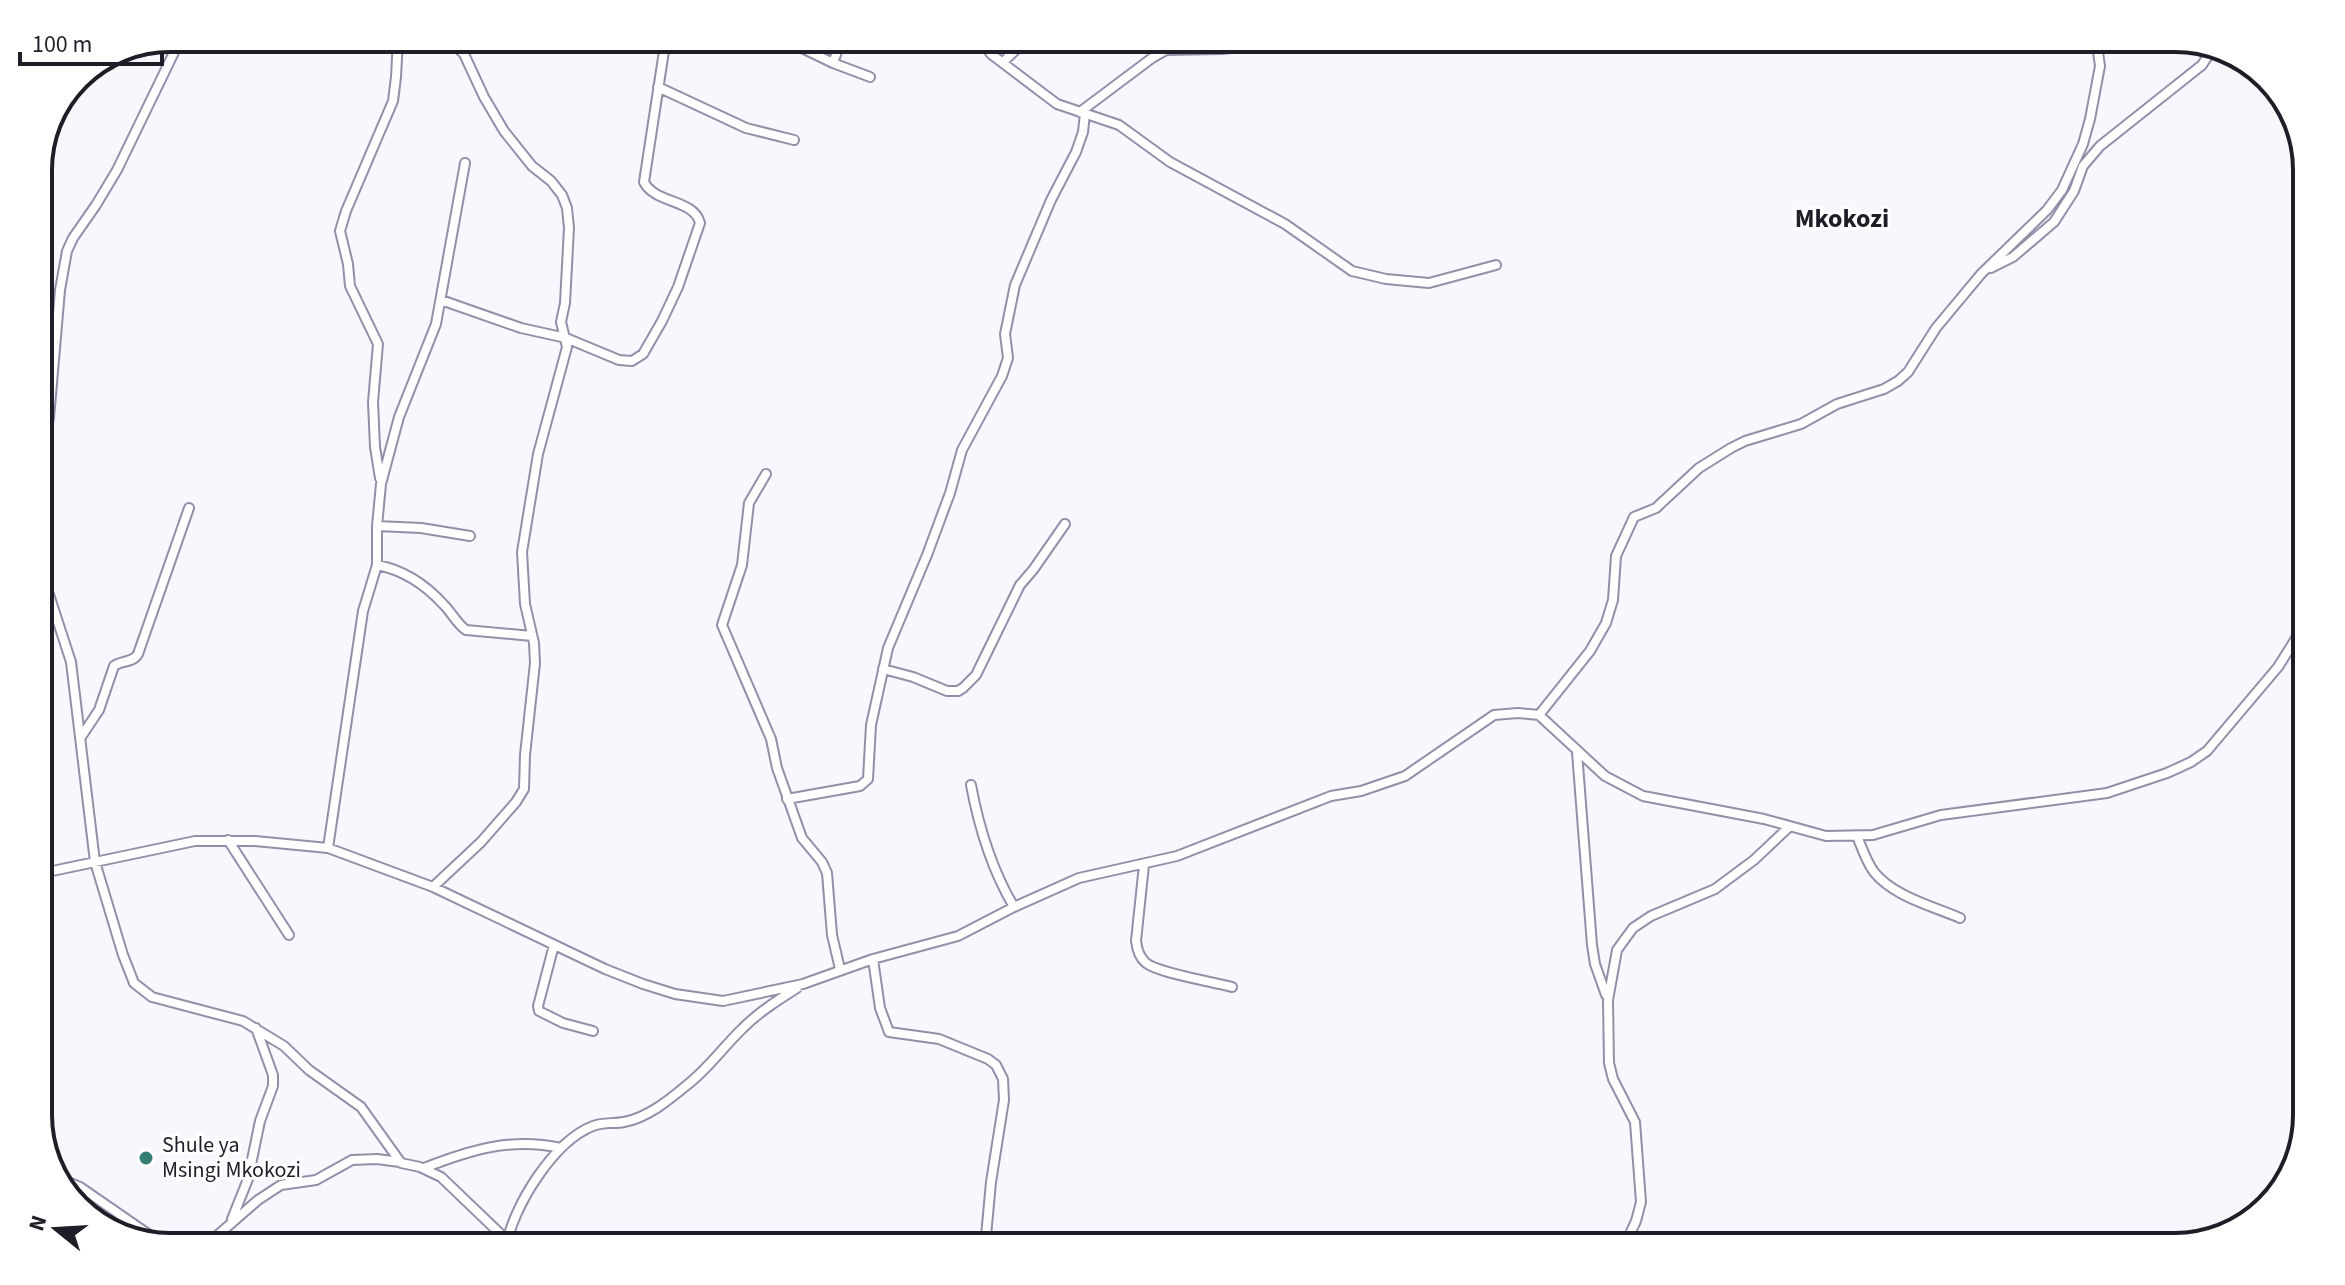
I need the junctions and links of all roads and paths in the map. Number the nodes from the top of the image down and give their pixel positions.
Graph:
1 (174, 52) edge
2 (397, 52) edge
3 (462, 52) edge
4 (664, 52) edge
5 (810, 52) edge
6 (837, 52) edge
7 (990, 52) edge
8 (1013, 52) edge
9 (1163, 52) edge
10 (2098, 52) edge
11 (2209, 57) edge
12 (1003, 62) junction
13 (833, 63) junction
14 (870, 77) dead end
15 (658, 87) junction
16 (1082, 113) junction
17 (794, 140) dead end
18 (465, 163) dead end
19 (1496, 265) dead end
20 (1981, 274) junction
21 (441, 300) junction
22 (566, 338) junction
23 (52, 383) edge
24 (766, 474) dead end
25 (381, 484) junction
26 (189, 508) dead end
27 (1065, 524) dead end
28 (377, 526) junction
29 (470, 536) dead end
30 (377, 565) junction
31 (52, 604) edge
32 (532, 636) junction
33 (2293, 643) edge
34 (883, 669) junction
35 (1539, 715) junction
36 (80, 738) junction
37 (1577, 751) junction
38 (971, 785) dead end
39 (787, 799) junction
40 (1789, 827) junction
41 (1857, 836) junction
42 (228, 840) junction
43 (328, 848) junction
44 (95, 862) junction
45 (1144, 865) junction
46 (52, 871) edge
47 (433, 887) junction
48 (1014, 907) junction
49 (1960, 918) dead end
50 (289, 935) dead end
51 (554, 945) junction
52 (873, 959) junction
53 (840, 969) junction
54 (803, 984) junction
55 (1232, 987) dead end
56 (1608, 1000) junction
57 (256, 1028) junction
58 (593, 1031) dead end
59 (561, 1148) junction
60 (401, 1163) junction
61 (423, 1169) junction
62 (75, 1185) edge
63 (230, 1224) junction
64 (141, 1229) edge
65 (220, 1233) edge
66 (496, 1233) edge
67 (510, 1233) edge
68 (986, 1233) edge
69 (1630, 1233) edge

1 - 23 street
2 - 25 street
3 - 22 street
4 - 15 street
5 - 13 street
6 - 13 street
7 - 12 street
8 - 12 street
9 - 16 street
10 - 20 street
11 - 20 street
12 - 16 street
13 - 14 street
15 - 17 street
15 - 22 street
16 - 19 street
16 - 34 street
18 - 21 street
20 - 35 street
21 - 22 street
21 - 25 street
22 - 32 street
24 - 39 street
25 - 28 street
26 - 36 street
27 - 34 street
28 - 29 street
28 - 30 street
30 - 32 street
30 - 43 street
31 - 36 street
32 - 47 street
33 - 41 street
34 - 39 street
35 - 37 street
35 - 45 street
36 - 44 street
37 - 40 street
37 - 56 street
38 - 48 street
39 - 53 street
40 - 41 street
40 - 56 street
41 - 49 street
42 - 43 street
42 - 44 street
42 - 50 street
43 - 47 street
44 - 46 street
44 - 57 street
45 - 48 street
45 - 55 street
47 - 51 street
48 - 52 street
51 - 54 street
51 - 58 street
52 - 53 street
52 - 68 street
53 - 54 street
54 - 59 street
56 - 69 street
57 - 60 street
57 - 63 street
59 - 61 street
59 - 67 street
60 - 61 street
60 - 63 street
61 - 66 street
62 - 64 street
63 - 65 street

